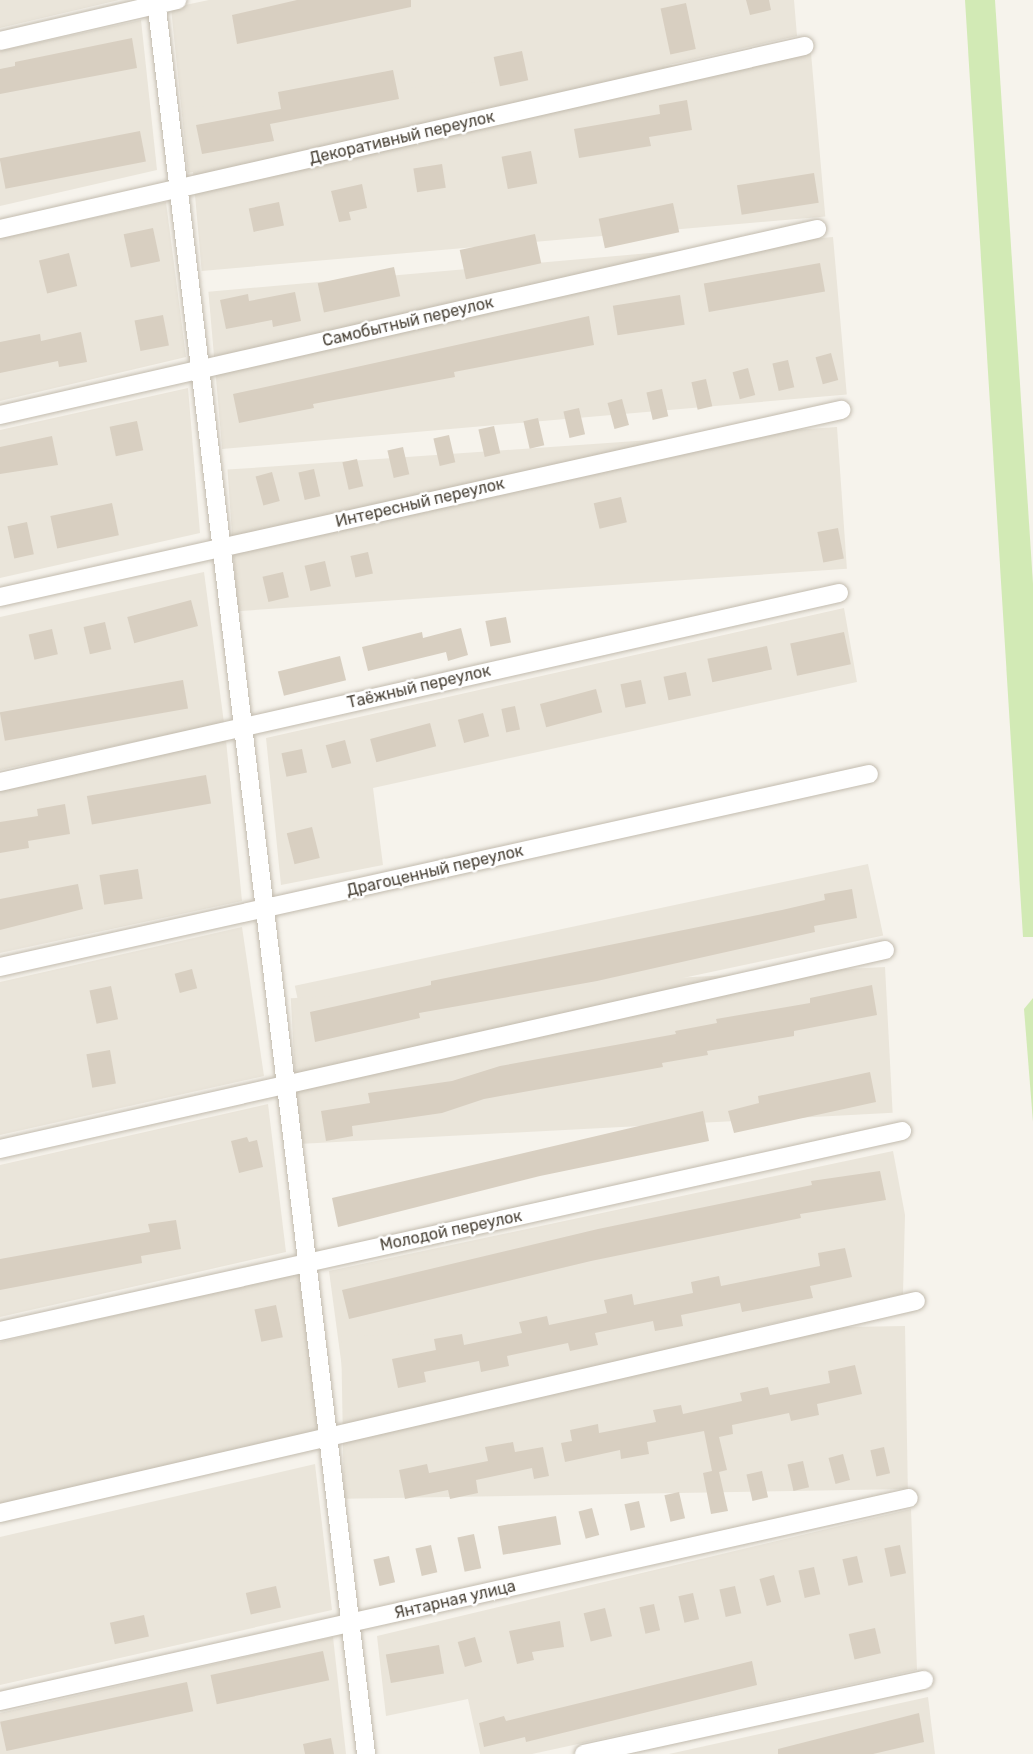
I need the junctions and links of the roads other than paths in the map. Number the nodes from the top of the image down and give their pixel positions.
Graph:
1 (177, 0) edge
2 (157, 2) edge
3 (0, 40) edge
4 (804, 46) dead end
5 (179, 189) junction
6 (0, 229) edge
7 (817, 230) dead end
8 (202, 369) junction
9 (841, 410) dead end
10 (0, 415) edge
11 (223, 547) junction
12 (839, 593) dead end
13 (0, 597) edge
14 (243, 727) junction
15 (869, 774) dead end
16 (0, 782) edge
17 (265, 908) junction
18 (885, 950) dead end
19 (0, 967) edge
20 (287, 1084) junction
21 (902, 1131) dead end
22 (0, 1149) edge
23 (307, 1263) junction
24 (916, 1301) dead end
25 (0, 1331) edge
26 (329, 1437) junction
27 (909, 1498) dead end
28 (0, 1513) edge
29 (350, 1623) junction
30 (924, 1680) dead end
31 (0, 1701) edge
32 (366, 1754) edge
33 (584, 1754) edge

1 - 2 street
2 - 3 street
2 - 5 street
4 - 5 street, Декоративный переулок
5 - 6 street, Декоративный переулок
5 - 8 street
7 - 8 street, Самобытный переулок
8 - 10 street, Самобытный переулок
8 - 11 street
9 - 11 street, Интересный переулок
11 - 13 street, Интересный переулок
11 - 14 street
12 - 14 street, Таёжный переулок
14 - 16 street, Таёжный переулок
14 - 17 street
15 - 17 street, Драгоценный переулок
17 - 19 street, Драгоценный переулок
17 - 20 street
18 - 20 street
20 - 22 street
20 - 23 street
21 - 23 street, Молодой переулок
23 - 25 street, Молодой переулок
23 - 26 street
24 - 26 street
26 - 28 street
26 - 29 street
27 - 29 street, Янтарная улица
29 - 31 street, Янтарная улица
29 - 32 street
30 - 33 street

